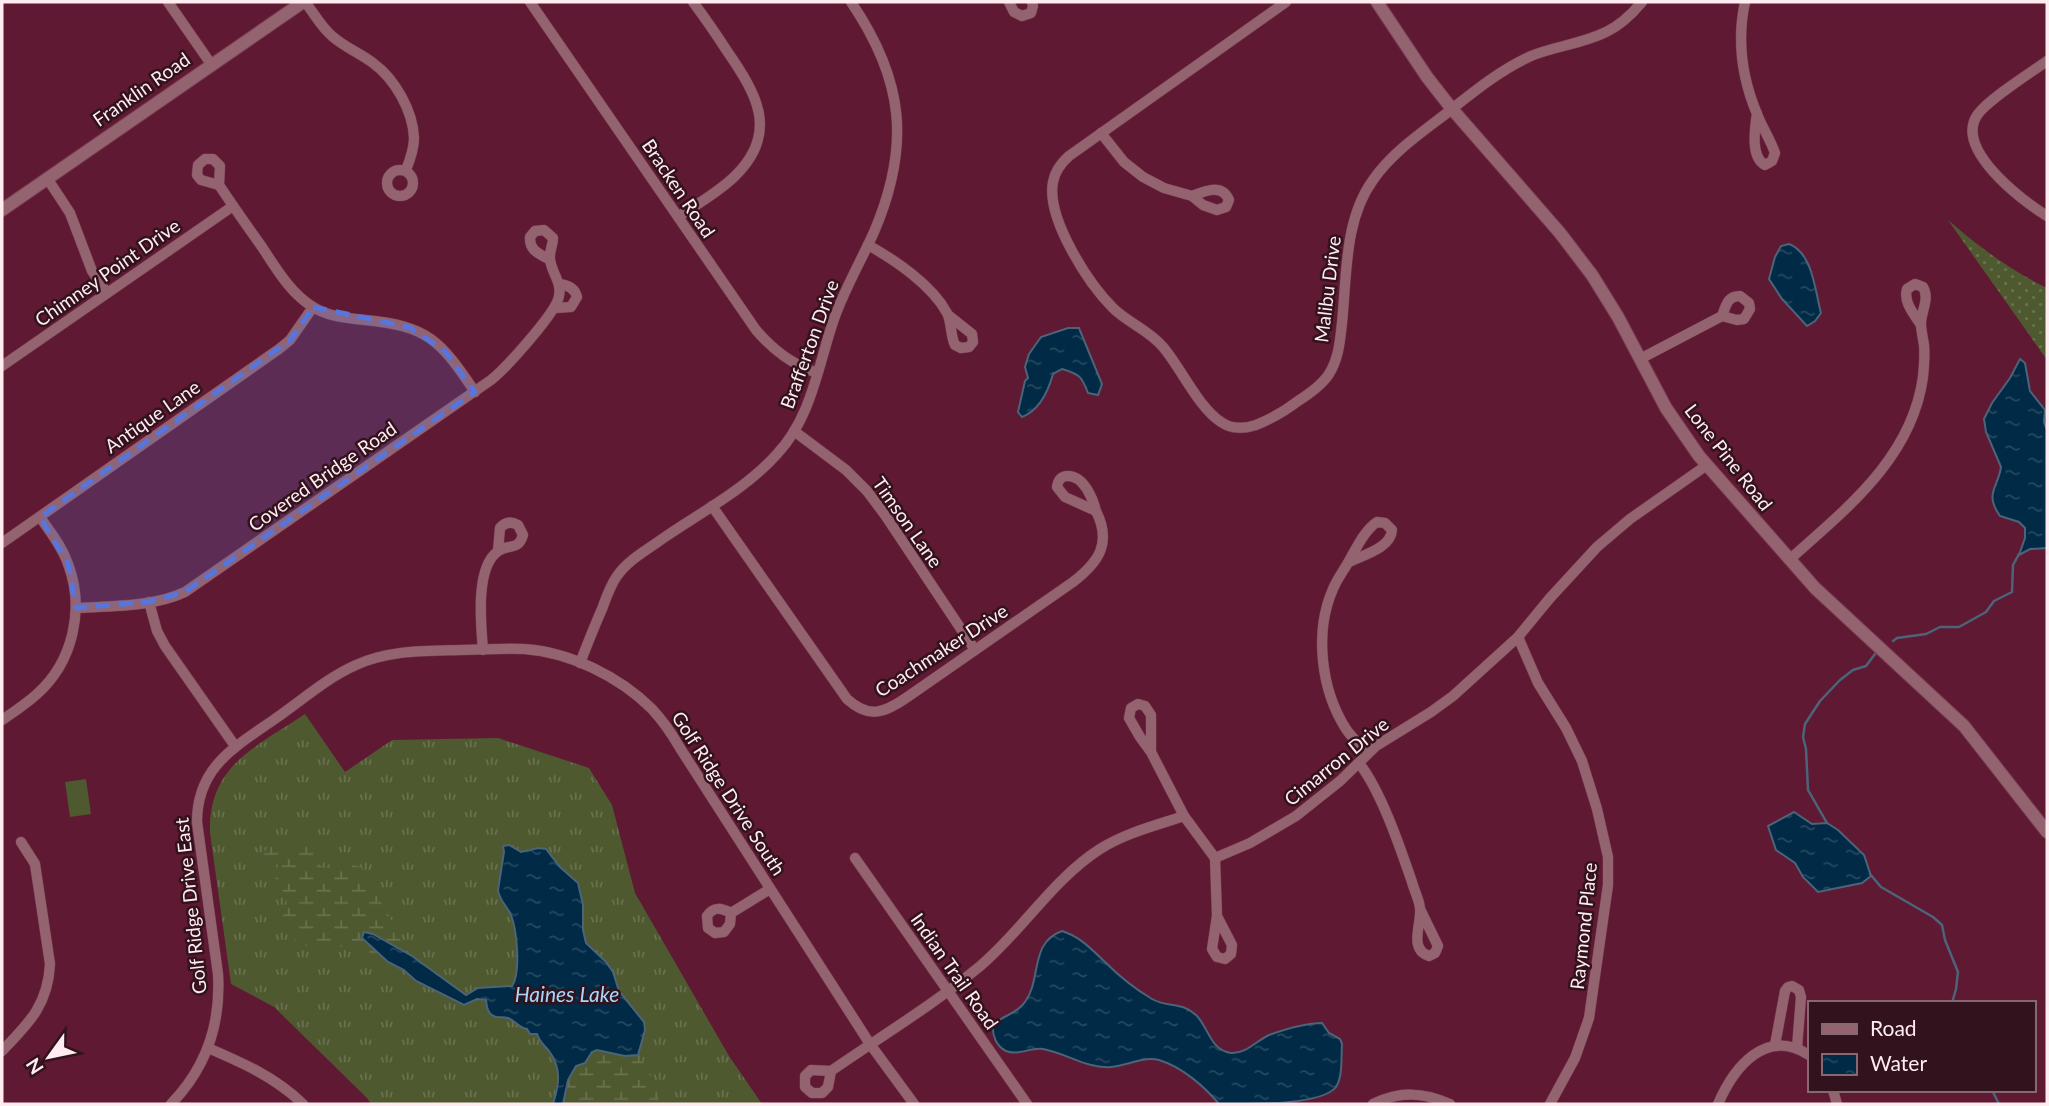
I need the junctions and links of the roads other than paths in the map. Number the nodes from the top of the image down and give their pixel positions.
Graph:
1 (168, 2) edge
2 (304, 2) edge
3 (530, 2) edge
4 (693, 2) edge
5 (851, 2) edge
6 (1009, 2) edge
7 (1032, 2) edge
8 (1286, 2) edge
9 (1377, 2) edge
10 (1642, 2) edge
11 (1745, 2) edge
12 (2047, 61) edge
13 (211, 64) junction
14 (1452, 109) junction
15 (1757, 113) dead end
16 (1101, 133) junction
17 (406, 170) dead end
18 (47, 178) junction
19 (219, 185) dead end
20 (1192, 196) dead end
21 (233, 206) junction
22 (2, 210) edge
23 (2047, 216) edge
24 (678, 217) junction
25 (868, 245) junction
26 (550, 260) dead end
27 (559, 284) junction
28 (107, 293) junction
29 (313, 307) junction
30 (555, 308) junction
31 (948, 315) dead end
32 (1723, 316) dead end
33 (1921, 325) dead end
34 (1640, 359) junction
35 (2, 366) edge
36 (817, 373) junction
37 (475, 391) junction
38 (794, 431) junction
39 (1707, 466) junction
40 (712, 506) junction
41 (1096, 512) dead end
42 (40, 517) junction
43 (2, 543) edge
44 (498, 551) dead end
45 (1789, 560) junction
46 (1349, 562) junction
47 (149, 603) junction
48 (76, 608) junction
49 (1518, 637) junction
50 (483, 650) junction
51 (975, 650) junction
52 (580, 663) junction
53 (2, 720) edge
54 (235, 746) junction
55 (1152, 752) dead end
56 (1368, 753) junction
57 (1359, 763) junction
58 (1185, 816) junction
59 (2047, 832) edge
60 (21, 842) dead end
61 (855, 858) dead end
62 (1215, 858) junction
63 (770, 889) junction
64 (1420, 909) dead end
65 (731, 913) dead end
66 (1217, 916) dead end
67 (948, 990) junction
68 (870, 1044) junction
69 (1775, 1045) junction
70 (208, 1048) junction
71 (1797, 1048) junction
72 (2, 1051) edge
73 (1808, 1054) edge
74 (831, 1072) dead end
75 (171, 1104) edge
76 (303, 1104) edge
77 (914, 1104) edge
78 (1027, 1104) edge
79 (1373, 1104) edge
80 (1450, 1104) edge
81 (1550, 1104) edge
82 (1718, 1104) edge

1 - 13 street
2 - 13 street, Franklin Road
2 - 17 street
3 - 24 street, Bracken Road
4 - 24 street
5 - 25 street, Brafferton Drive
6 - 7 street
8 - 16 street, Malibu Drive
9 - 14 street, Lone Pine Road
10 - 14 street, Malibu Drive
11 - 15 street
12 - 23 street
13 - 18 street, Franklin Road
14 - 16 street, Malibu Drive
14 - 34 street, Lone Pine Road
16 - 20 street
18 - 22 street, Franklin Road
18 - 28 street
19 - 21 street
21 - 28 street, Chimney Point Drive
21 - 29 street
24 - 36 street, Bracken Road
25 - 31 street
25 - 36 street, Brafferton Drive
26 - 27 street, Covered Bridge Road
27 - 30 street
27 - 30 street, Covered Bridge Road
28 - 35 street, Chimney Point Drive
29 - 37 street
29 - 42 street, Antique Lane
30 - 37 street, Covered Bridge Road
32 - 34 street
33 - 45 street
34 - 39 street, Lone Pine Road
36 - 38 street, Brafferton Drive
37 - 47 street, Covered Bridge Road
38 - 40 street, Brafferton Drive
38 - 51 street, Timson Lane
39 - 45 street, Lone Pine Road
39 - 49 street, Cimarron Drive
40 - 51 street, Coachmaker Drive
40 - 52 street, Brafferton Drive
41 - 51 street, Coachmaker Drive
42 - 43 street, Antique Lane
42 - 48 street
44 - 50 street
45 - 59 street, Lone Pine Road
46 - 46 street
46 - 56 street
47 - 48 street, Covered Bridge Road
47 - 54 street
48 - 53 street
49 - 56 street, Cimarron Drive
49 - 81 street, Raymond Place
50 - 52 street, Golf Ridge Drive South
50 - 54 street, Golf Ridge Drive South
52 - 63 street, Golf Ridge Drive South
54 - 70 street, Golf Ridge Drive East
55 - 58 street
56 - 57 street, Cimarron Drive
57 - 62 street, Cimarron Drive
57 - 64 street
58 - 62 street
58 - 67 street
60 - 72 street
61 - 67 street, Indian Trail Road
62 - 66 street
63 - 65 street
63 - 68 street, Golf Ridge Drive South
67 - 68 street
67 - 78 street, Indian Trail Road
68 - 74 street
68 - 77 street, Golf Ridge Drive South
69 - 71 street
69 - 71 street
69 - 82 street
70 - 75 street, Golf Ridge Drive East
70 - 76 street
71 - 73 street
79 - 80 street

